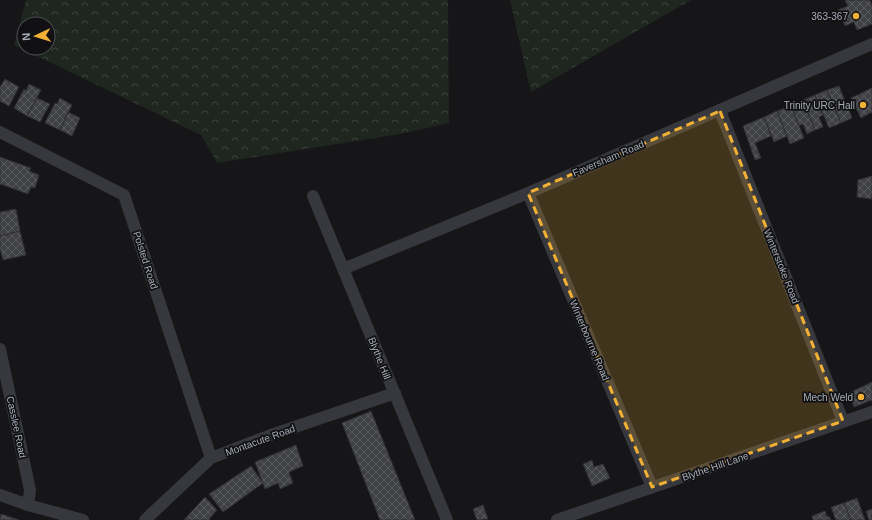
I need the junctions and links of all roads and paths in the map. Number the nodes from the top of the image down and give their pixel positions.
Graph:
1 (872, 44) edge
2 (720, 111) junction
3 (0, 132) edge
4 (528, 192) junction
5 (313, 196) dead end
6 (343, 269) junction
7 (0, 349) edge
8 (394, 394) junction
9 (872, 412) edge
10 (843, 421) junction
11 (211, 458) junction
12 (652, 487) junction
13 (0, 495) edge
14 (28, 505) junction
15 (82, 520) edge
16 (145, 520) edge
17 (447, 520) edge
18 (557, 520) edge

1 - 2 street, Faversham Road
2 - 4 street, Faversham Road
2 - 10 street, Winterstoke Road
3 - 11 street, Polsted Road
4 - 6 street, Faversham Road
4 - 12 street, Winterbourne Road
5 - 6 street, Blythe Hill
6 - 8 street, Blythe Hill
7 - 14 street, Casslee Road
8 - 11 street, Montacute Road
8 - 17 street, Blythe Hill
9 - 10 street, Blythe Hill Lane
10 - 12 street, Blythe Hill Lane
11 - 16 street, Montacute Road
12 - 18 street, Blythe Hill Lane
13 - 14 street
14 - 15 street

